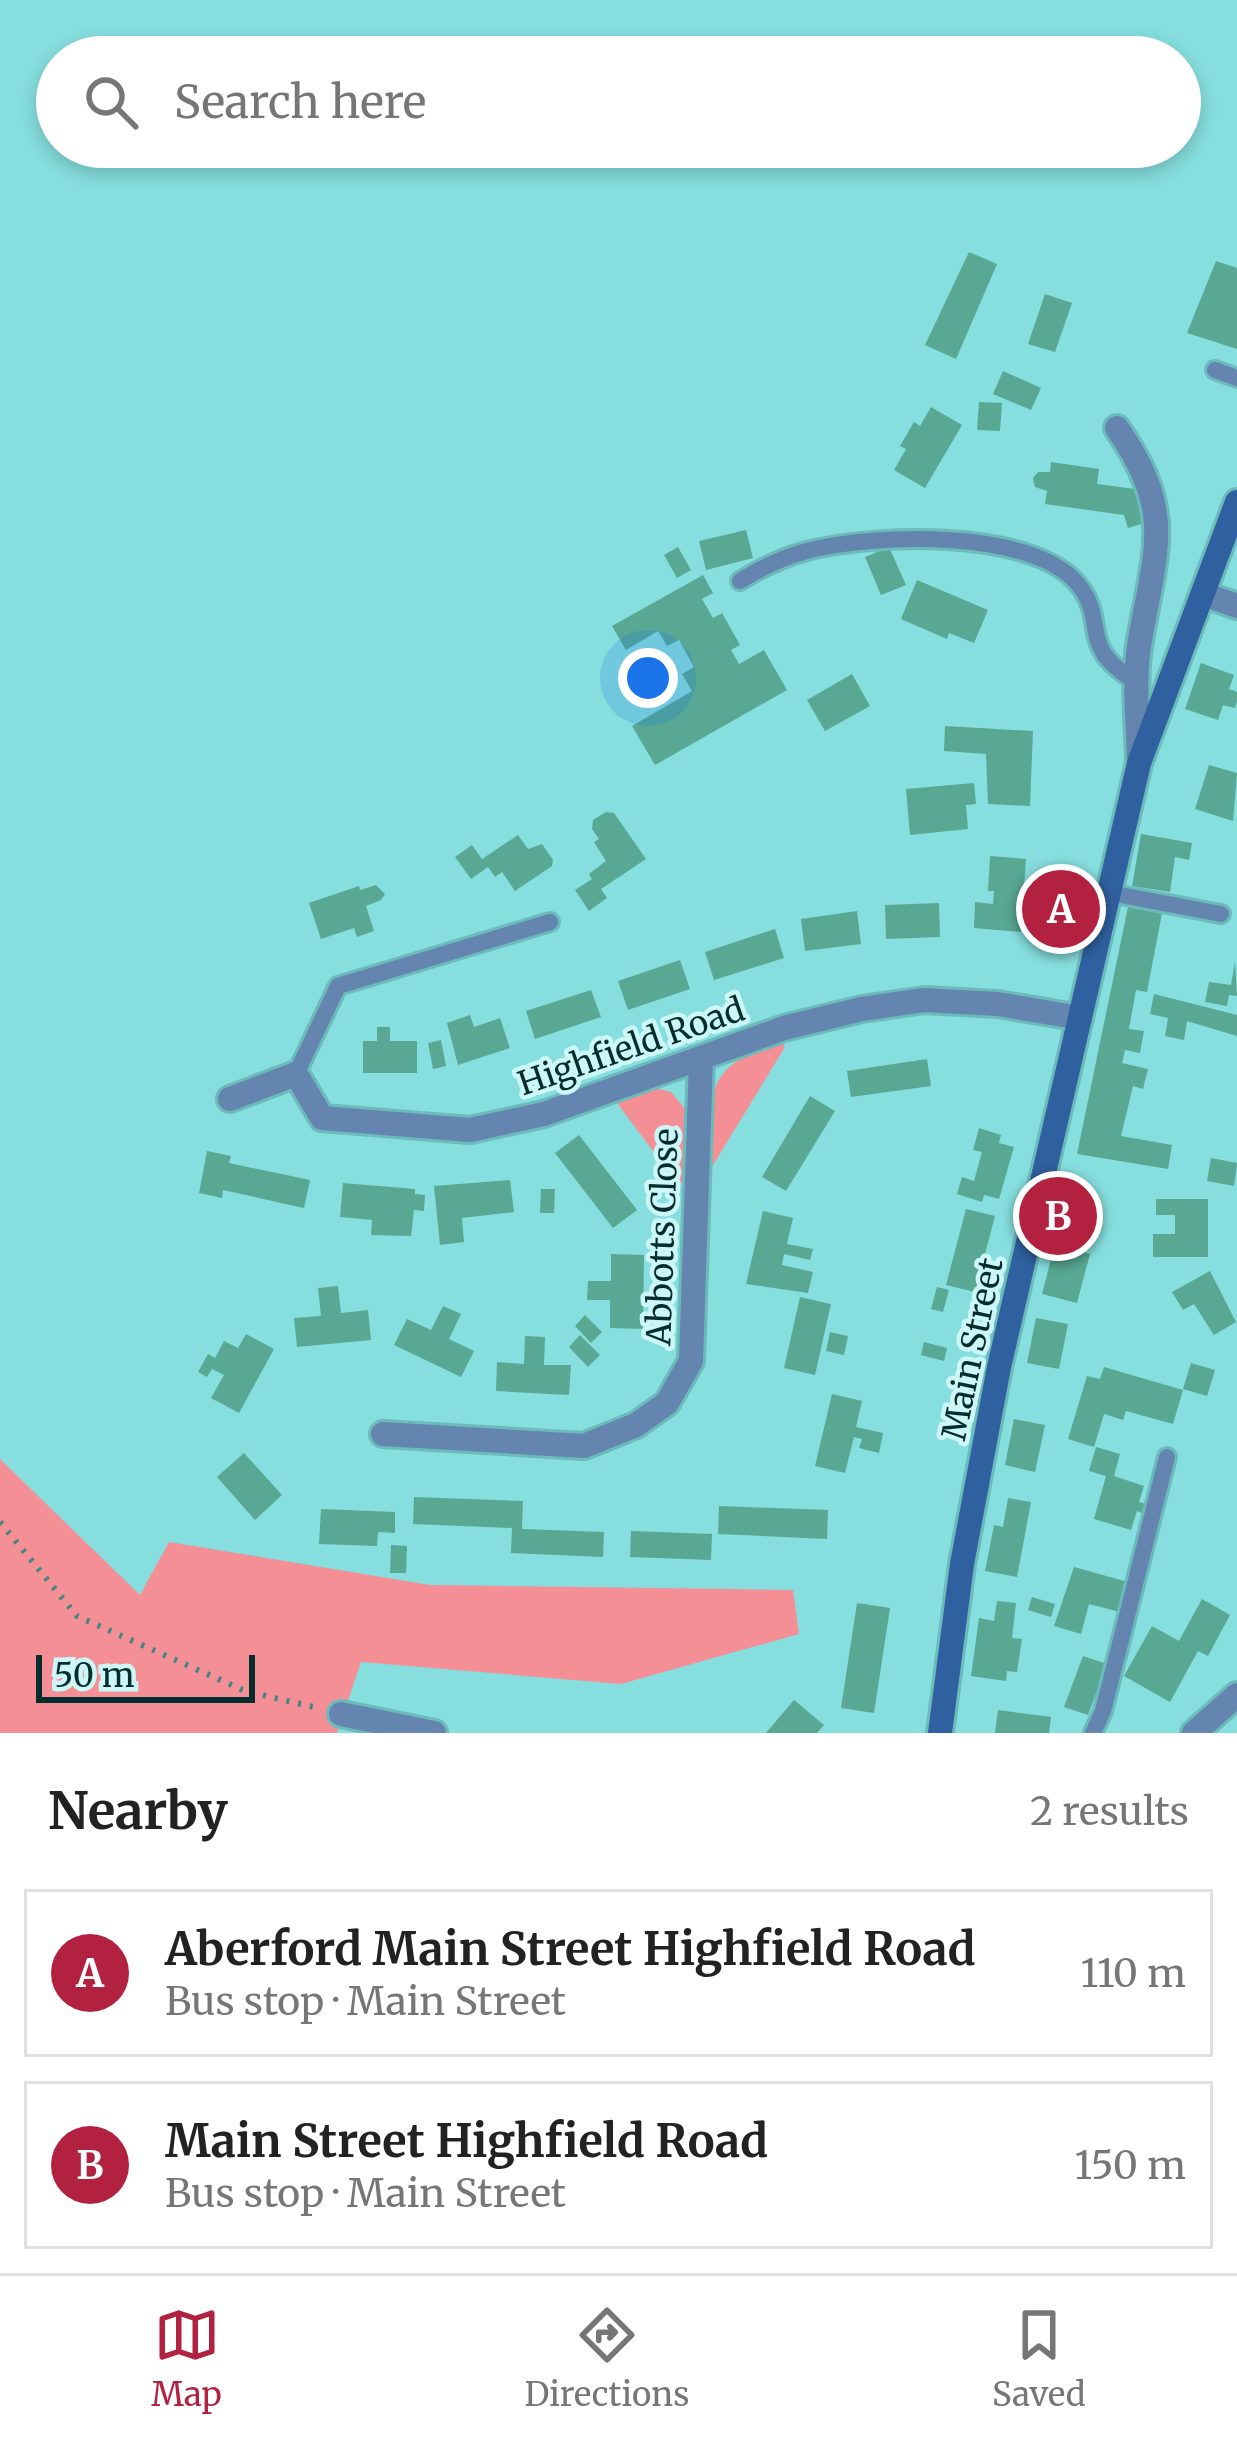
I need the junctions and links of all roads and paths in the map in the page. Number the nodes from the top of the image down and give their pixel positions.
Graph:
1 (1215, 370) dead end
2 (1237, 378) edge
3 (1118, 428) dead end
4 (1237, 502) edge
5 (740, 581) dead end
6 (1203, 594) junction
7 (1237, 606) edge
8 (1137, 682) junction
9 (1139, 763) junction
10 (1110, 892) junction
11 (1221, 914) dead end
12 (550, 922) dead end
13 (1080, 1018) junction
14 (701, 1060) junction
15 (296, 1073) junction
16 (230, 1099) dead end
17 (383, 1434) dead end
18 (1167, 1457) dead end
19 (0, 1522) edge
20 (1237, 1695) edge
21 (341, 1714) joint
22 (434, 1733) edge
23 (940, 1733) edge
24 (1093, 1733) edge
25 (1194, 1733) edge

1 - 2 lane
3 - 8 street
4 - 6 street, Main Street
5 - 8 lane
6 - 7 street
6 - 9 street, Main Street
8 - 9 street
9 - 10 street, Main Street
10 - 11 lane
10 - 13 street, Main Street
12 - 15 lane
13 - 14 street, Highfield Road
13 - 23 street, Main Street
14 - 15 street, Highfield Road
14 - 17 street, Abbotts Close
15 - 16 street
18 - 24 lane
19 - 21 path
20 - 25 street
21 - 22 street

